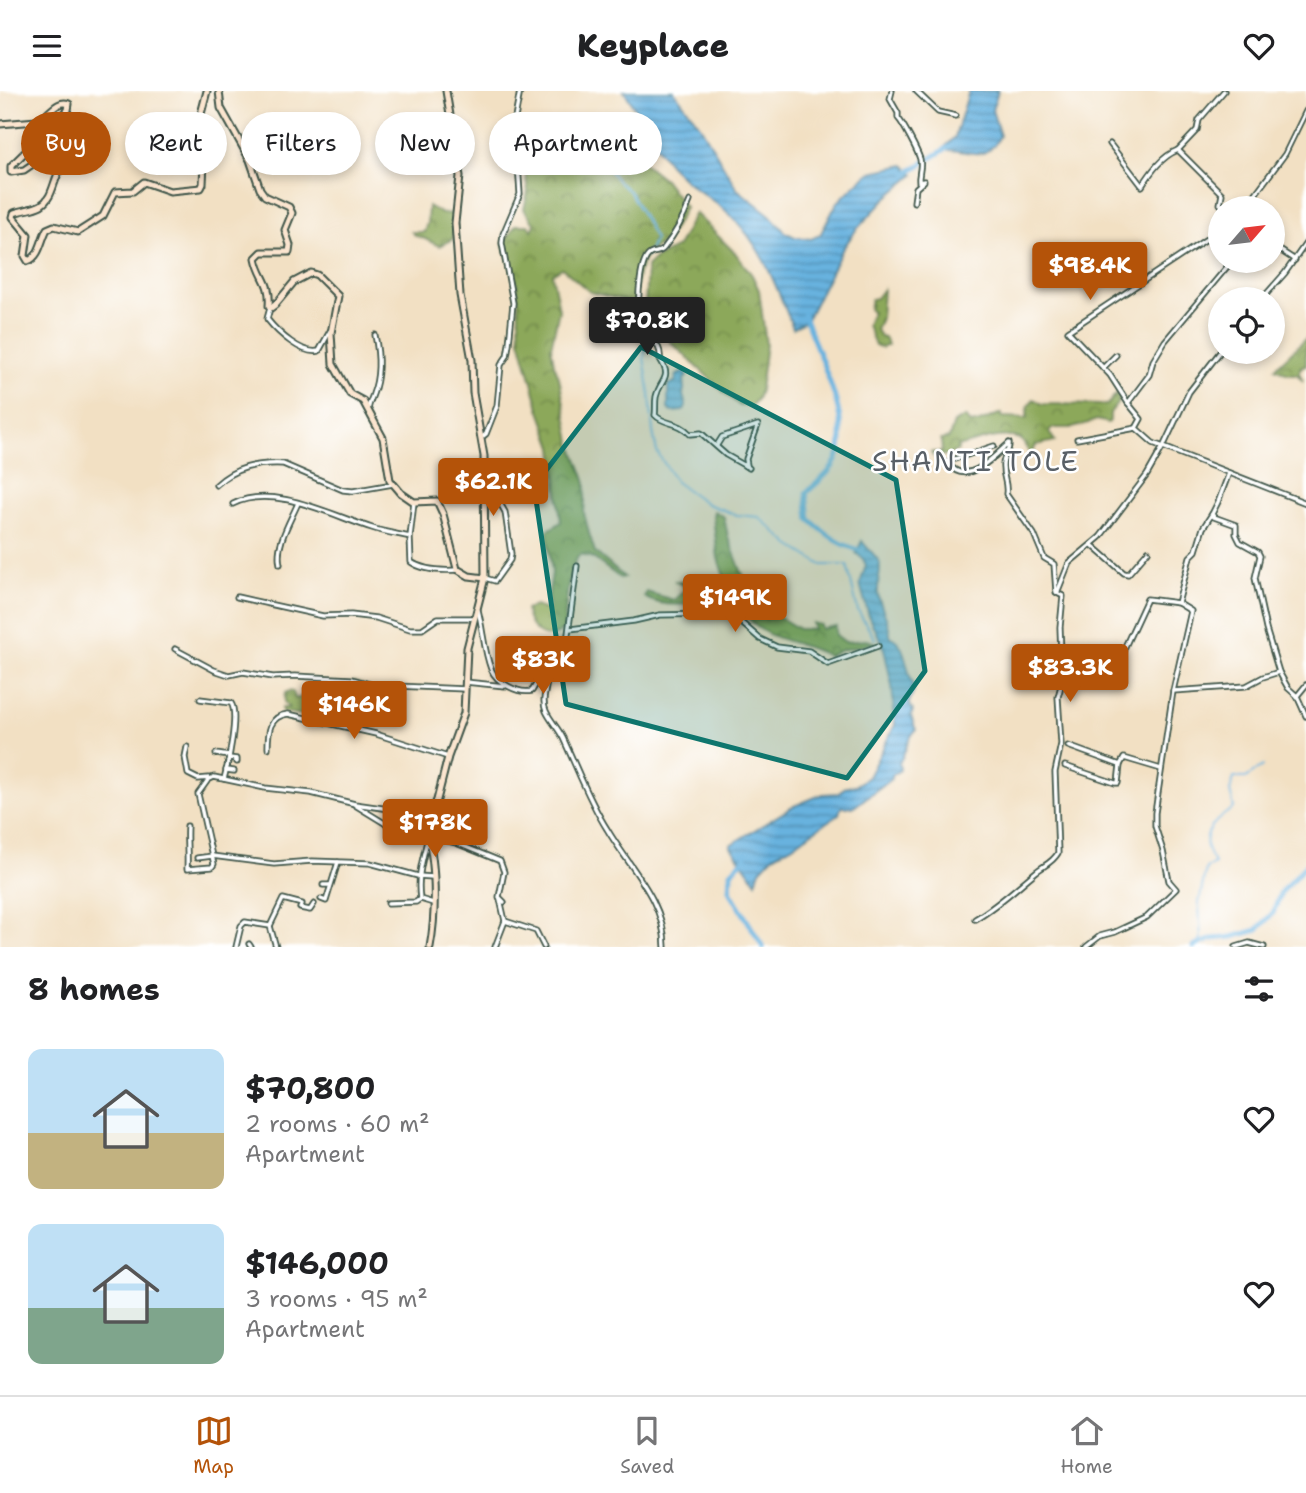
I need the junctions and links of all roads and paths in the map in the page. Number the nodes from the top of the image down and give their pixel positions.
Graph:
1 (207, 91) edge
2 (219, 91) edge
3 (446, 91) edge
4 (520, 91) edge
5 (892, 91) edge
6 (916, 91) edge
7 (1224, 91) edge
8 (1306, 111) edge
9 (956, 116) dead end
10 (0, 124) edge
11 (1110, 144) dead end
12 (1178, 150) junction
13 (1222, 196) edge
14 (1254, 196) edge
15 (691, 201) dead end
16 (914, 202) dead end
17 (1208, 238) edge
18 (1306, 243) edge
19 (1285, 253) edge
20 (1295, 260) junction
21 (1222, 273) edge
22 (1272, 287) edge
23 (270, 308) junction
24 (331, 329) junction
25 (376, 335) dead end
26 (1116, 355) dead end
27 (1211, 364) edge
28 (1103, 367) junction
29 (1128, 403) junction
30 (368, 412) junction
31 (1136, 428) junction
32 (481, 438) junction
33 (1077, 439) dead end
34 (717, 445) junction
35 (1164, 445) junction
36 (994, 446) dead end
37 (484, 461) junction
38 (1229, 473) junction
39 (393, 484) junction
40 (216, 485) dead end
41 (414, 502) junction
42 (298, 503) junction
43 (1306, 503) edge
44 (233, 504) dead end
45 (1212, 514) junction
46 (410, 537) junction
47 (1092, 545) junction
48 (1148, 551) dead end
49 (280, 564) dead end
50 (577, 566) dead end
51 (458, 570) junction
52 (485, 578) junction
53 (1057, 593) junction
54 (237, 597) dead end
55 (1178, 603) junction
56 (477, 608) junction
57 (475, 618) junction
58 (570, 629) junction
59 (878, 646) dead end
60 (175, 649) dead end
61 (547, 669) junction
62 (1077, 670) dead end
63 (1279, 672) junction
64 (465, 685) junction
65 (1306, 685) edge
66 (507, 686) junction
67 (1173, 691) junction
68 (1297, 696) junction
69 (200, 699) dead end
70 (1306, 716) edge
71 (1068, 746) dead end
72 (187, 747) dead end
73 (268, 748) dead end
74 (216, 754) dead end
75 (448, 757) junction
76 (231, 758) junction
77 (1121, 765) junction
78 (1065, 767) dead end
79 (1161, 769) junction
80 (226, 771) junction
81 (234, 771) dead end
82 (211, 778) junction
83 (224, 779) junction
84 (355, 804) junction
85 (429, 821) junction
86 (187, 827) dead end
87 (429, 835) junction
88 (212, 856) junction
89 (197, 858) dead end
90 (338, 862) junction
91 (418, 876) junction
92 (433, 877) junction
93 (323, 885) dead end
94 (330, 885) junction
95 (499, 897) junction
96 (321, 899) dead end
97 (420, 899) junction
98 (505, 902) dead end
99 (388, 903) dead end
100 (433, 903) junction
101 (314, 904) dead end
102 (975, 919) dead end
103 (505, 921) junction
104 (270, 926) junction
105 (236, 947) edge
106 (276, 947) edge
107 (430, 947) edge
108 (495, 947) edge
109 (544, 947) edge
110 (665, 947) edge
111 (1086, 947) edge
112 (1236, 947) edge
113 (1264, 947) edge

1 - 10 street
2 - 23 street
3 - 32 street
4 - 32 street
5 - 16 street
6 - 9 street
7 - 12 street
8 - 14 street
11 - 12 street
12 - 13 street
15 - 34 street
17 - 28 street
18 - 20 street
19 - 20 street
20 - 22 street
21 - 29 street
23 - 24 street
23 - 24 street
24 - 30 street
25 - 30 street
26 - 28 street
27 - 35 street
28 - 29 street
29 - 31 street
30 - 39 street
31 - 33 street
31 - 35 street
32 - 37 street
34 - 34 street
35 - 38 street
35 - 47 street
36 - 53 street
37 - 52 street
37 - 52 street
38 - 43 street
38 - 45 street
39 - 40 street
39 - 41 street
41 - 46 street
41 - 51 street
42 - 44 street
42 - 46 street
42 - 49 street
45 - 55 street
45 - 63 street
46 - 51 street
47 - 48 street
47 - 53 street
50 - 58 street
51 - 52 street
52 - 56 street
53 - 102 street
54 - 57 street
55 - 62 street
55 - 67 street
56 - 57 street
56 - 66 street
57 - 64 street
58 - 59 street
58 - 61 street
60 - 64 street
61 - 66 street
61 - 110 street
63 - 67 street
63 - 68 street
64 - 66 street
64 - 75 street
65 - 68 street
67 - 79 street
68 - 70 street
69 - 76 street
71 - 77 street
72 - 82 street
73 - 75 street
74 - 76 street
75 - 85 street
76 - 80 street
77 - 78 street
77 - 79 street
79 - 111 street
80 - 81 street
80 - 83 street
82 - 83 street
82 - 88 street
83 - 84 street
84 - 85 street
84 - 87 street
85 - 87 street
86 - 88 street
87 - 91 street
87 - 92 street
87 - 95 street
88 - 89 street
88 - 90 street
90 - 91 street
90 - 94 street
91 - 92 street
91 - 97 street
92 - 100 street
93 - 94 street
94 - 96 street
95 - 98 street
95 - 103 street
97 - 99 street
97 - 100 street
100 - 107 street
101 - 104 street
103 - 108 street
103 - 109 street
104 - 105 street
104 - 106 street
112 - 113 street

